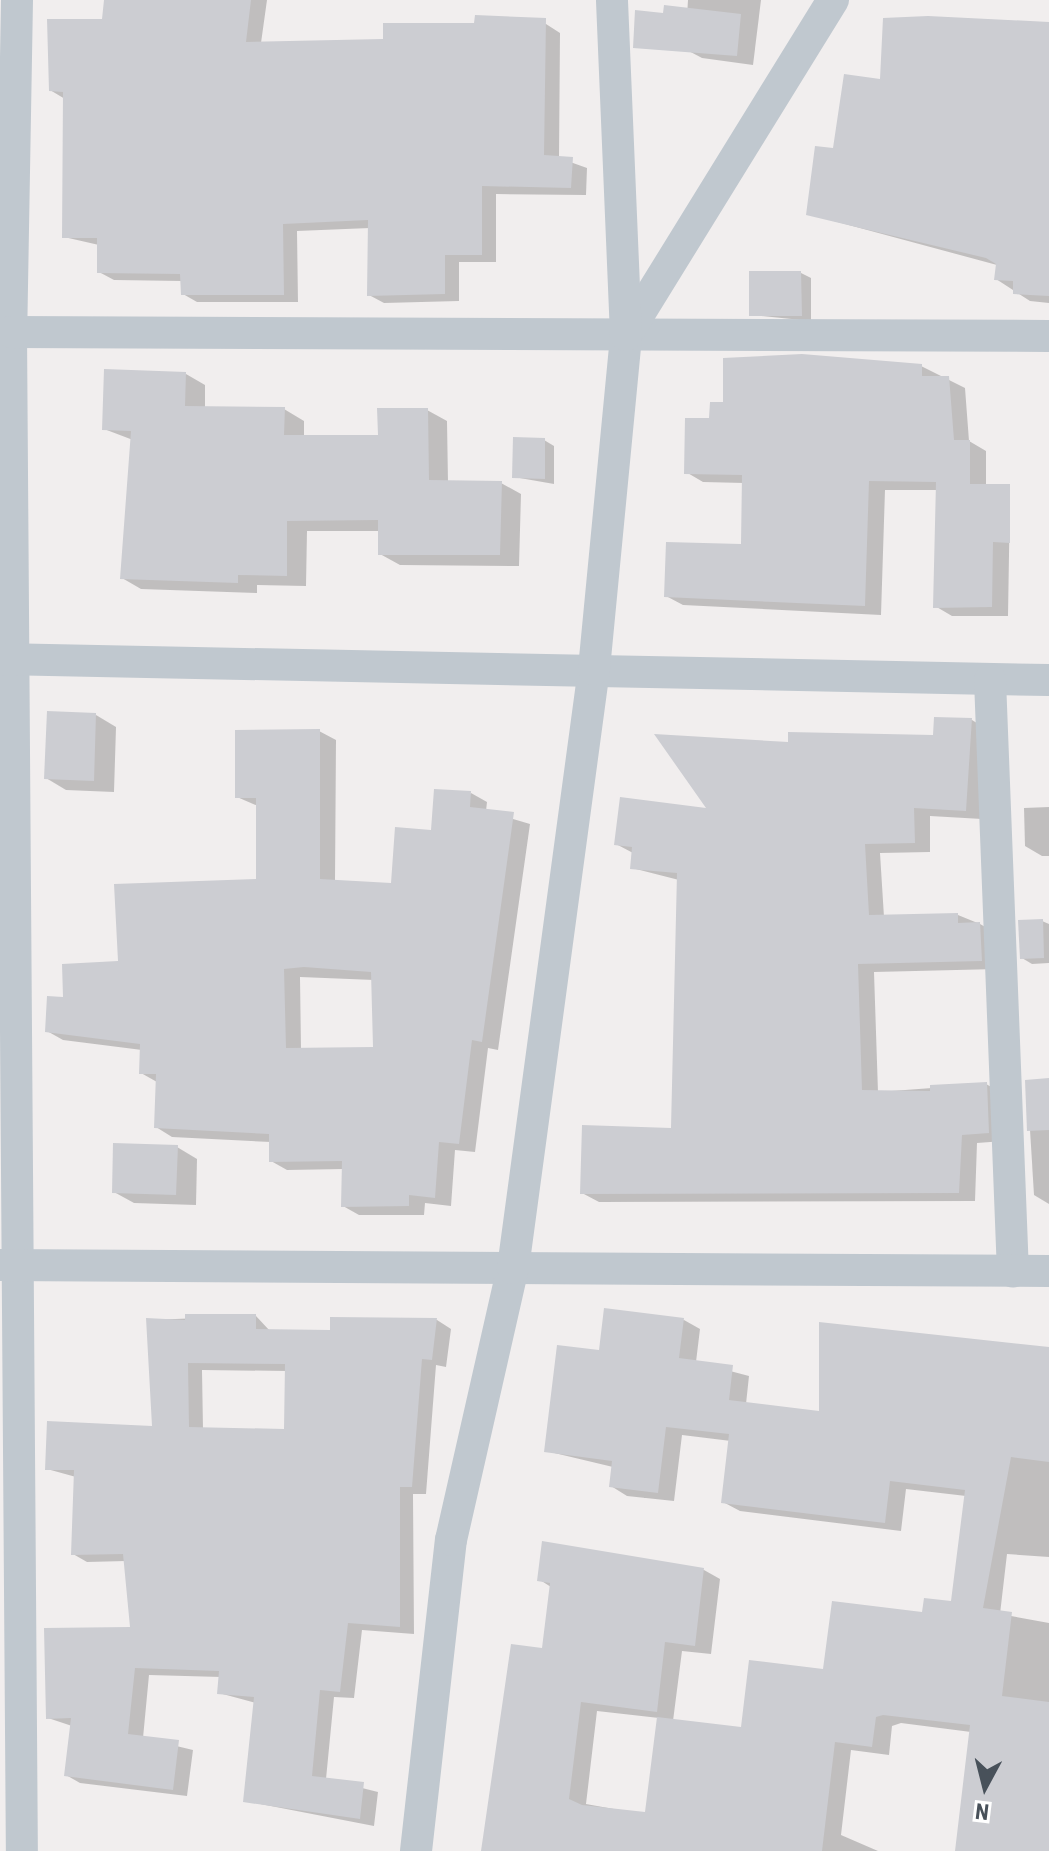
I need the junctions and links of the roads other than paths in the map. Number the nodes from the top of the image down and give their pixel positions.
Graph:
1 (17, 0) edge
2 (612, 0) edge
3 (833, 0) edge
4 (11, 332) junction
5 (626, 335) junction
6 (1049, 336) edge
7 (6, 659) edge
8 (594, 669) junction
9 (990, 680) junction
10 (1049, 680) edge
11 (10, 1266) edge
12 (513, 1268) junction
13 (1049, 1271) edge
14 (1013, 1272) junction
15 (22, 1851) edge
16 (416, 1851) edge

1 - 4 street
2 - 5 street
3 - 5 street
4 - 5 street
4 - 7 street
5 - 6 street
5 - 8 street
7 - 8 street
7 - 11 street
8 - 9 street
8 - 12 street
9 - 10 street
9 - 14 street
11 - 12 street
11 - 15 street
12 - 14 street
12 - 16 street
13 - 14 street

